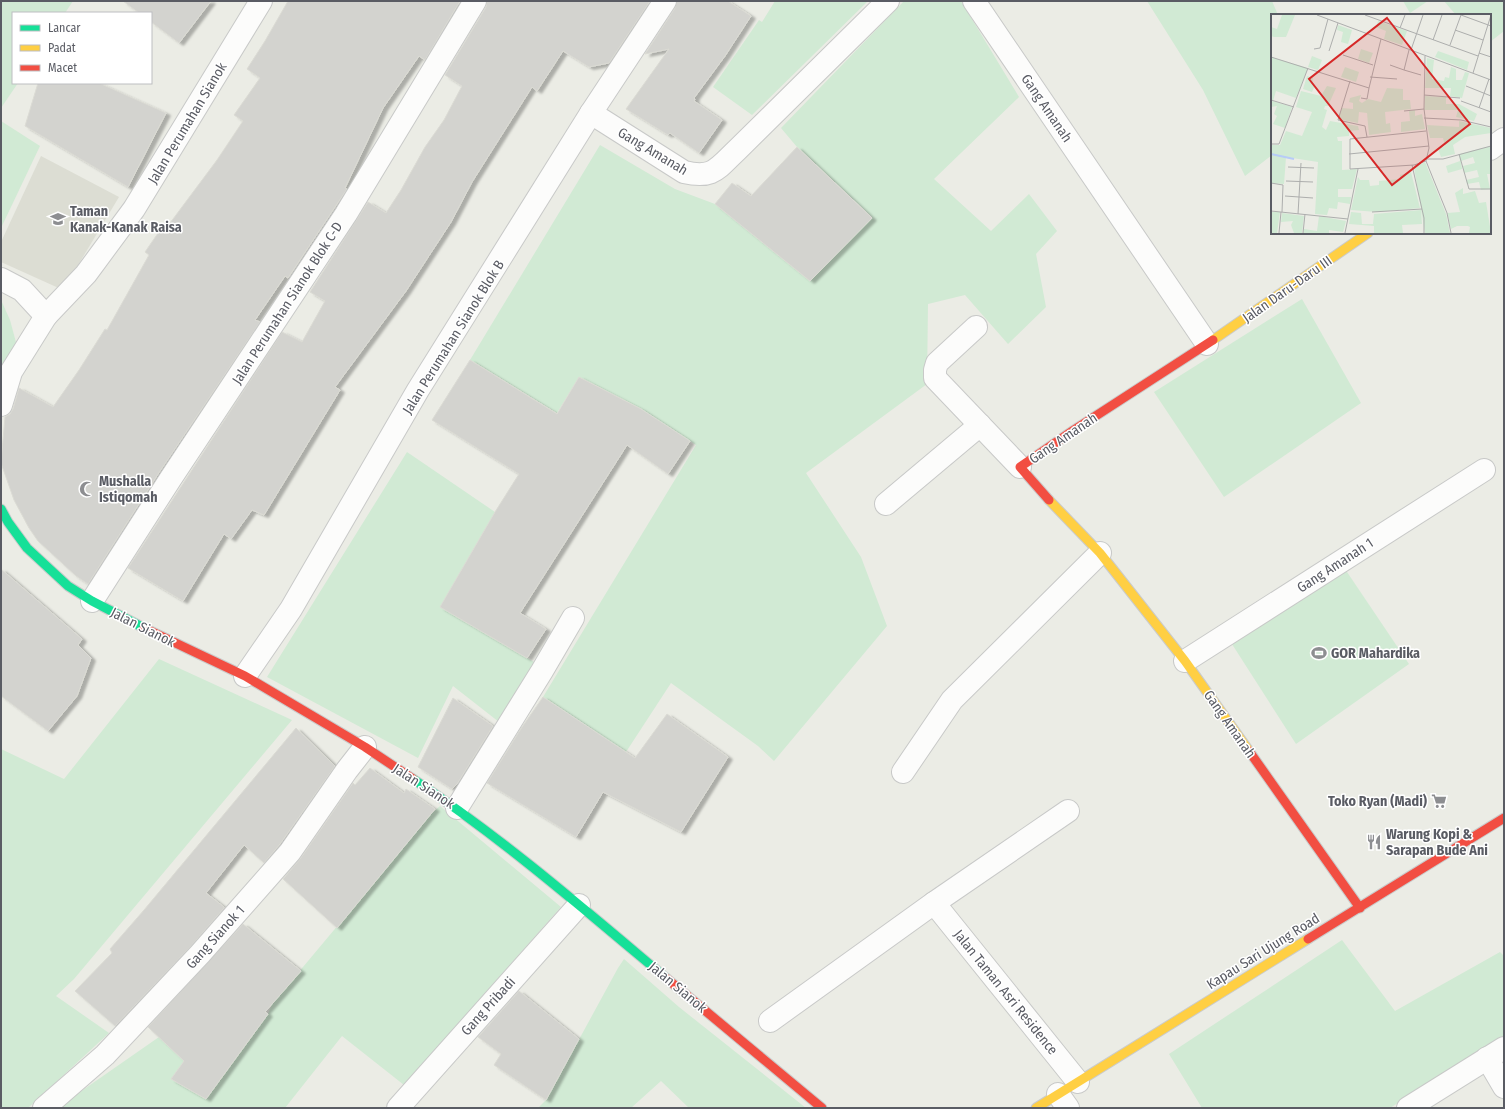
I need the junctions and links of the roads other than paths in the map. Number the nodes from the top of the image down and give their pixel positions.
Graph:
1 (261, 1) edge
2 (475, 1) edge
3 (665, 1) edge
4 (888, 1) edge
5 (974, 1) edge
6 (591, 113) junction
7 (1504, 139) edge
8 (1491, 148) edge
9 (1367, 234) edge
10 (1, 279) edge
11 (46, 316) junction
12 (976, 328) dead end
13 (1206, 344) junction
14 (1, 405) edge
15 (980, 425) junction
16 (1020, 467) junction
17 (1484, 470) dead end
18 (886, 504) dead end
19 (1, 509) edge
20 (1100, 553) junction
21 (92, 601) junction
22 (573, 618) dead end
23 (1185, 661) junction
24 (245, 676) junction
25 (365, 747) junction
26 (903, 772) dead end
27 (457, 808) junction
28 (1068, 811) dead end
29 (1504, 818) edge
30 (934, 903) junction
31 (579, 904) junction
32 (1360, 908) junction
33 (770, 1021) dead end
34 (1496, 1053) edge
35 (1078, 1082) junction
36 (1504, 1087) edge
37 (1063, 1101) edge
38 (44, 1108) edge
39 (398, 1108) edge
40 (822, 1108) edge
41 (1036, 1108) edge
42 (1408, 1108) edge

1 - 11 street, Jalan Perumahan Sianok
2 - 21 street, Jalan Perumahan Sianok Blok C-D
3 - 6 street, Jalan Perumahan Sianok Blok B
4 - 6 street, Gang Amanah
5 - 13 street, Gang Amanah
6 - 24 street, Jalan Perumahan Sianok Blok B
7 - 8 street
9 - 13 street, Jalan Daru-Daru III
10 - 11 street
11 - 14 street
12 - 15 street
13 - 16 street, Gang Amanah
15 - 16 street
15 - 18 street
16 - 20 street, Gang Amanah
17 - 23 street, Gang Amanah 1
19 - 21 street, Jalan Sianok
20 - 23 street, Gang Amanah
20 - 26 street
21 - 24 street, Jalan Sianok
22 - 27 street
23 - 32 street, Gang Amanah
24 - 25 street, Jalan Sianok
25 - 27 street, Jalan Sianok
25 - 38 street, Gang Sianok 1
27 - 31 street, Jalan Sianok
28 - 30 street
29 - 32 street, Kapau Sari Ujung Road
30 - 33 street
30 - 35 street, Jalan Taman Asri Residence
31 - 39 street, Gang Pribadi
31 - 40 street, Jalan Sianok
32 - 35 street, Kapau Sari Ujung Road
34 - 36 street
34 - 42 street
35 - 37 street, Kapau Sari Ujung Road
37 - 41 street, Kapau Sari Ujung Road

